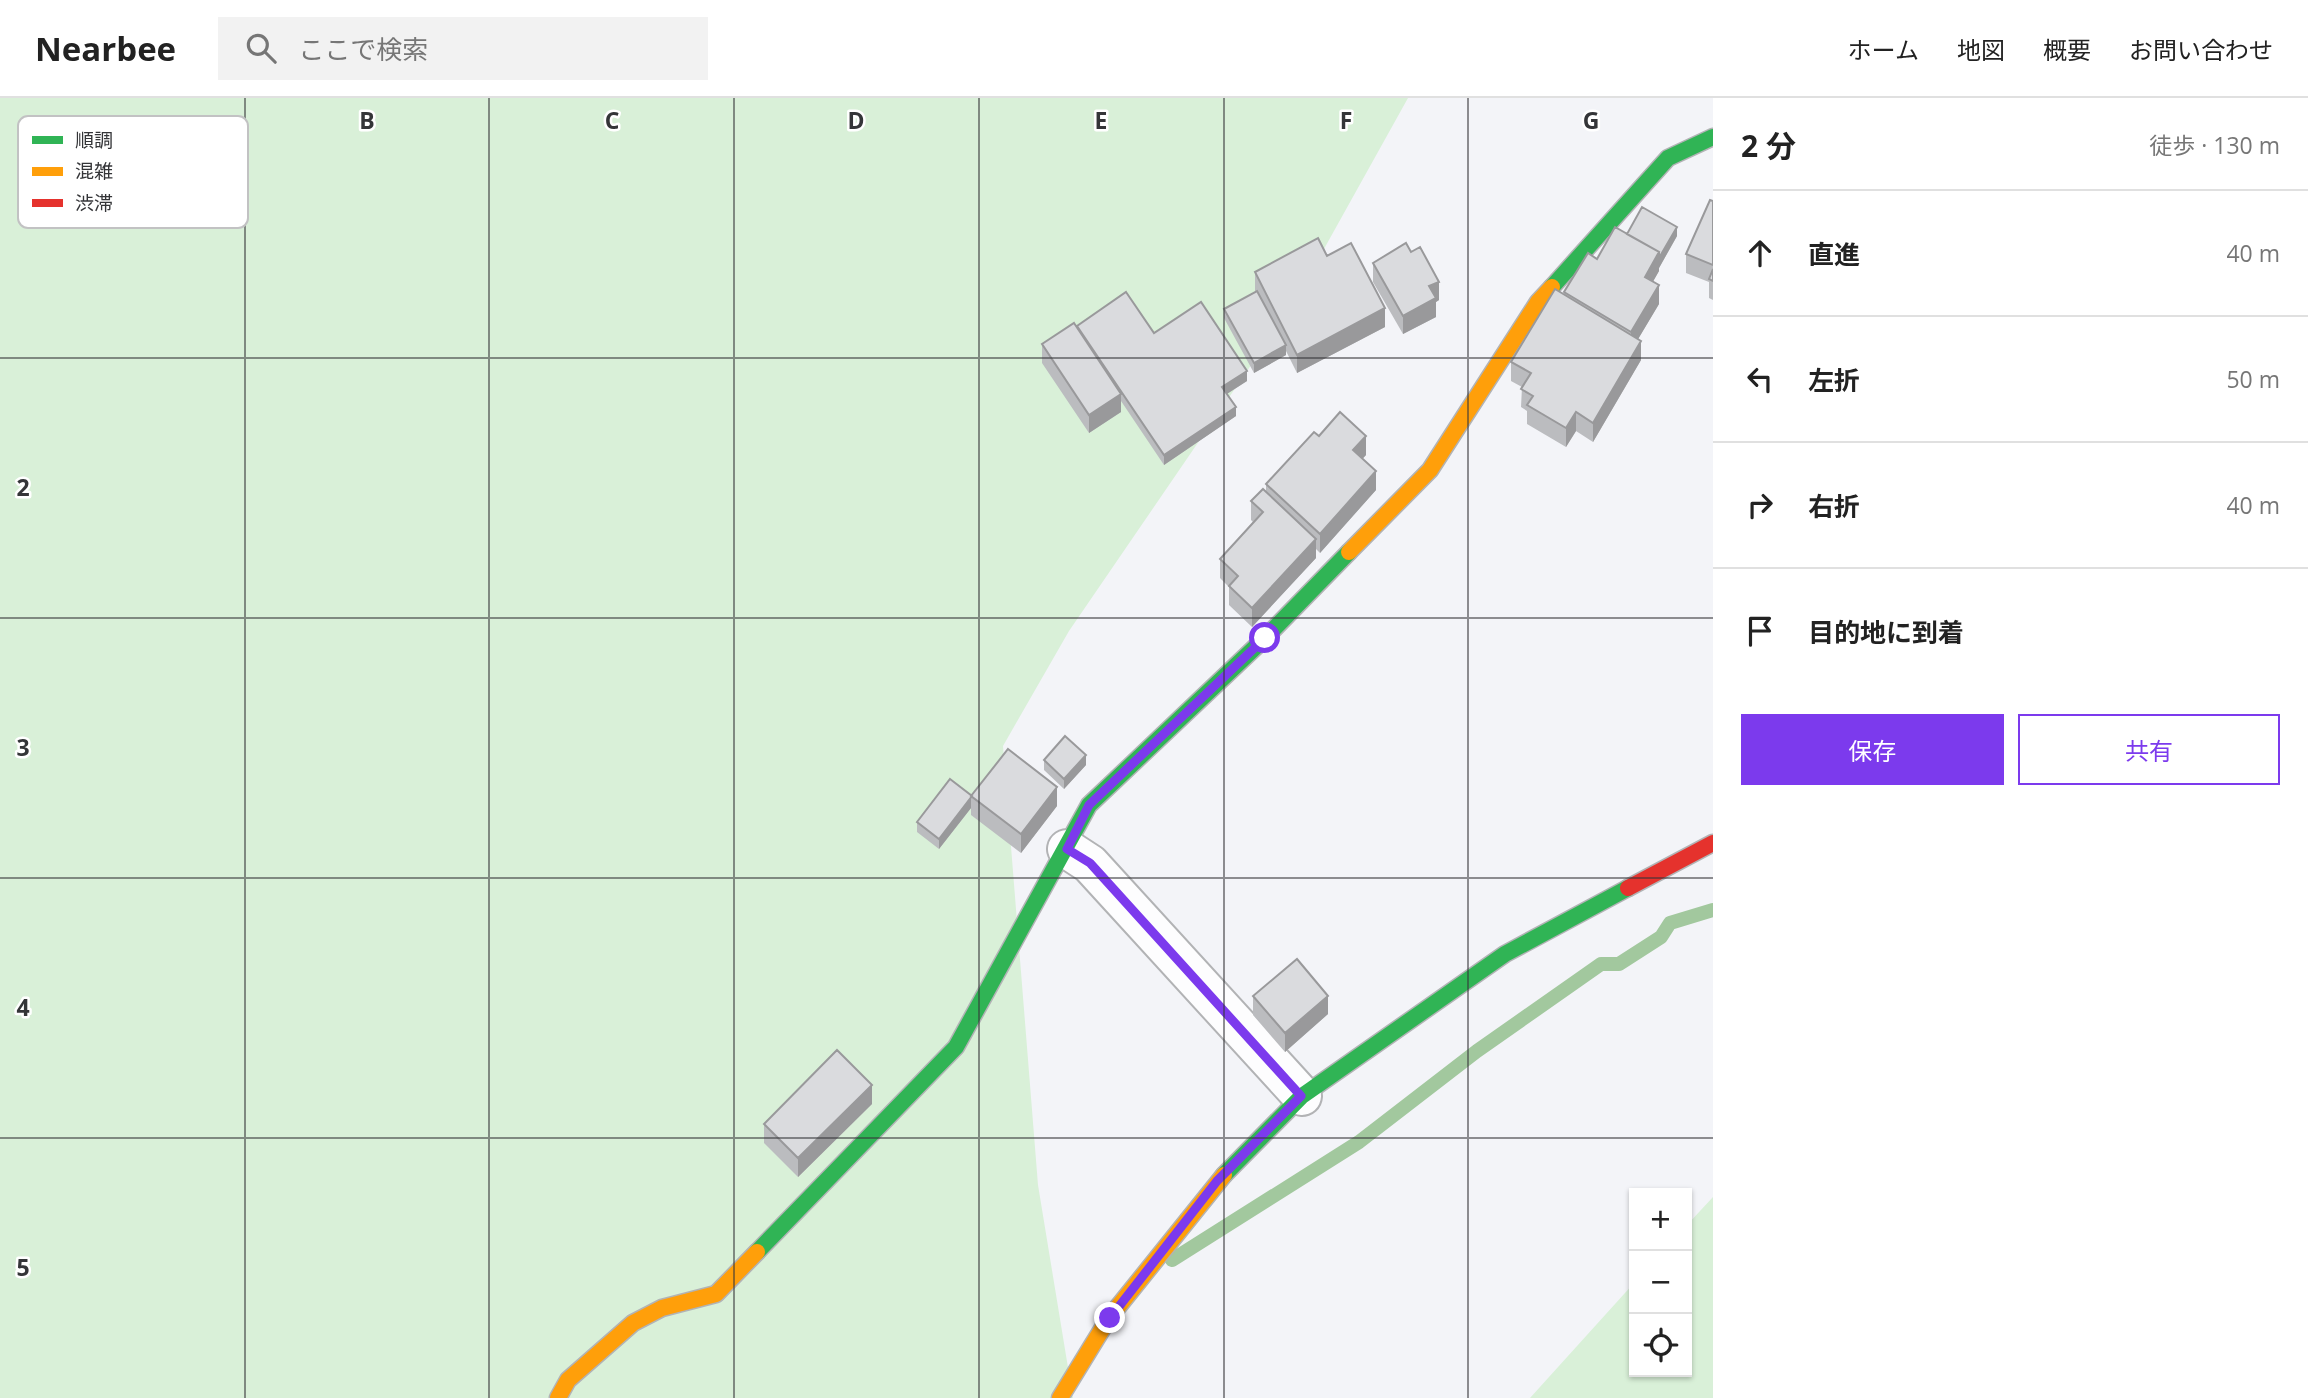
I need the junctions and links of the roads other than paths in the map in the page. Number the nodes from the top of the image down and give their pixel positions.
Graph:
1 (1713, 137) edge
2 (1713, 843) edge
3 (1067, 849) junction
4 (1301, 1096) junction
5 (558, 1398) edge
6 (1060, 1398) edge

1 - 3 street
2 - 4 street
3 - 4 street
3 - 5 street
4 - 6 street

